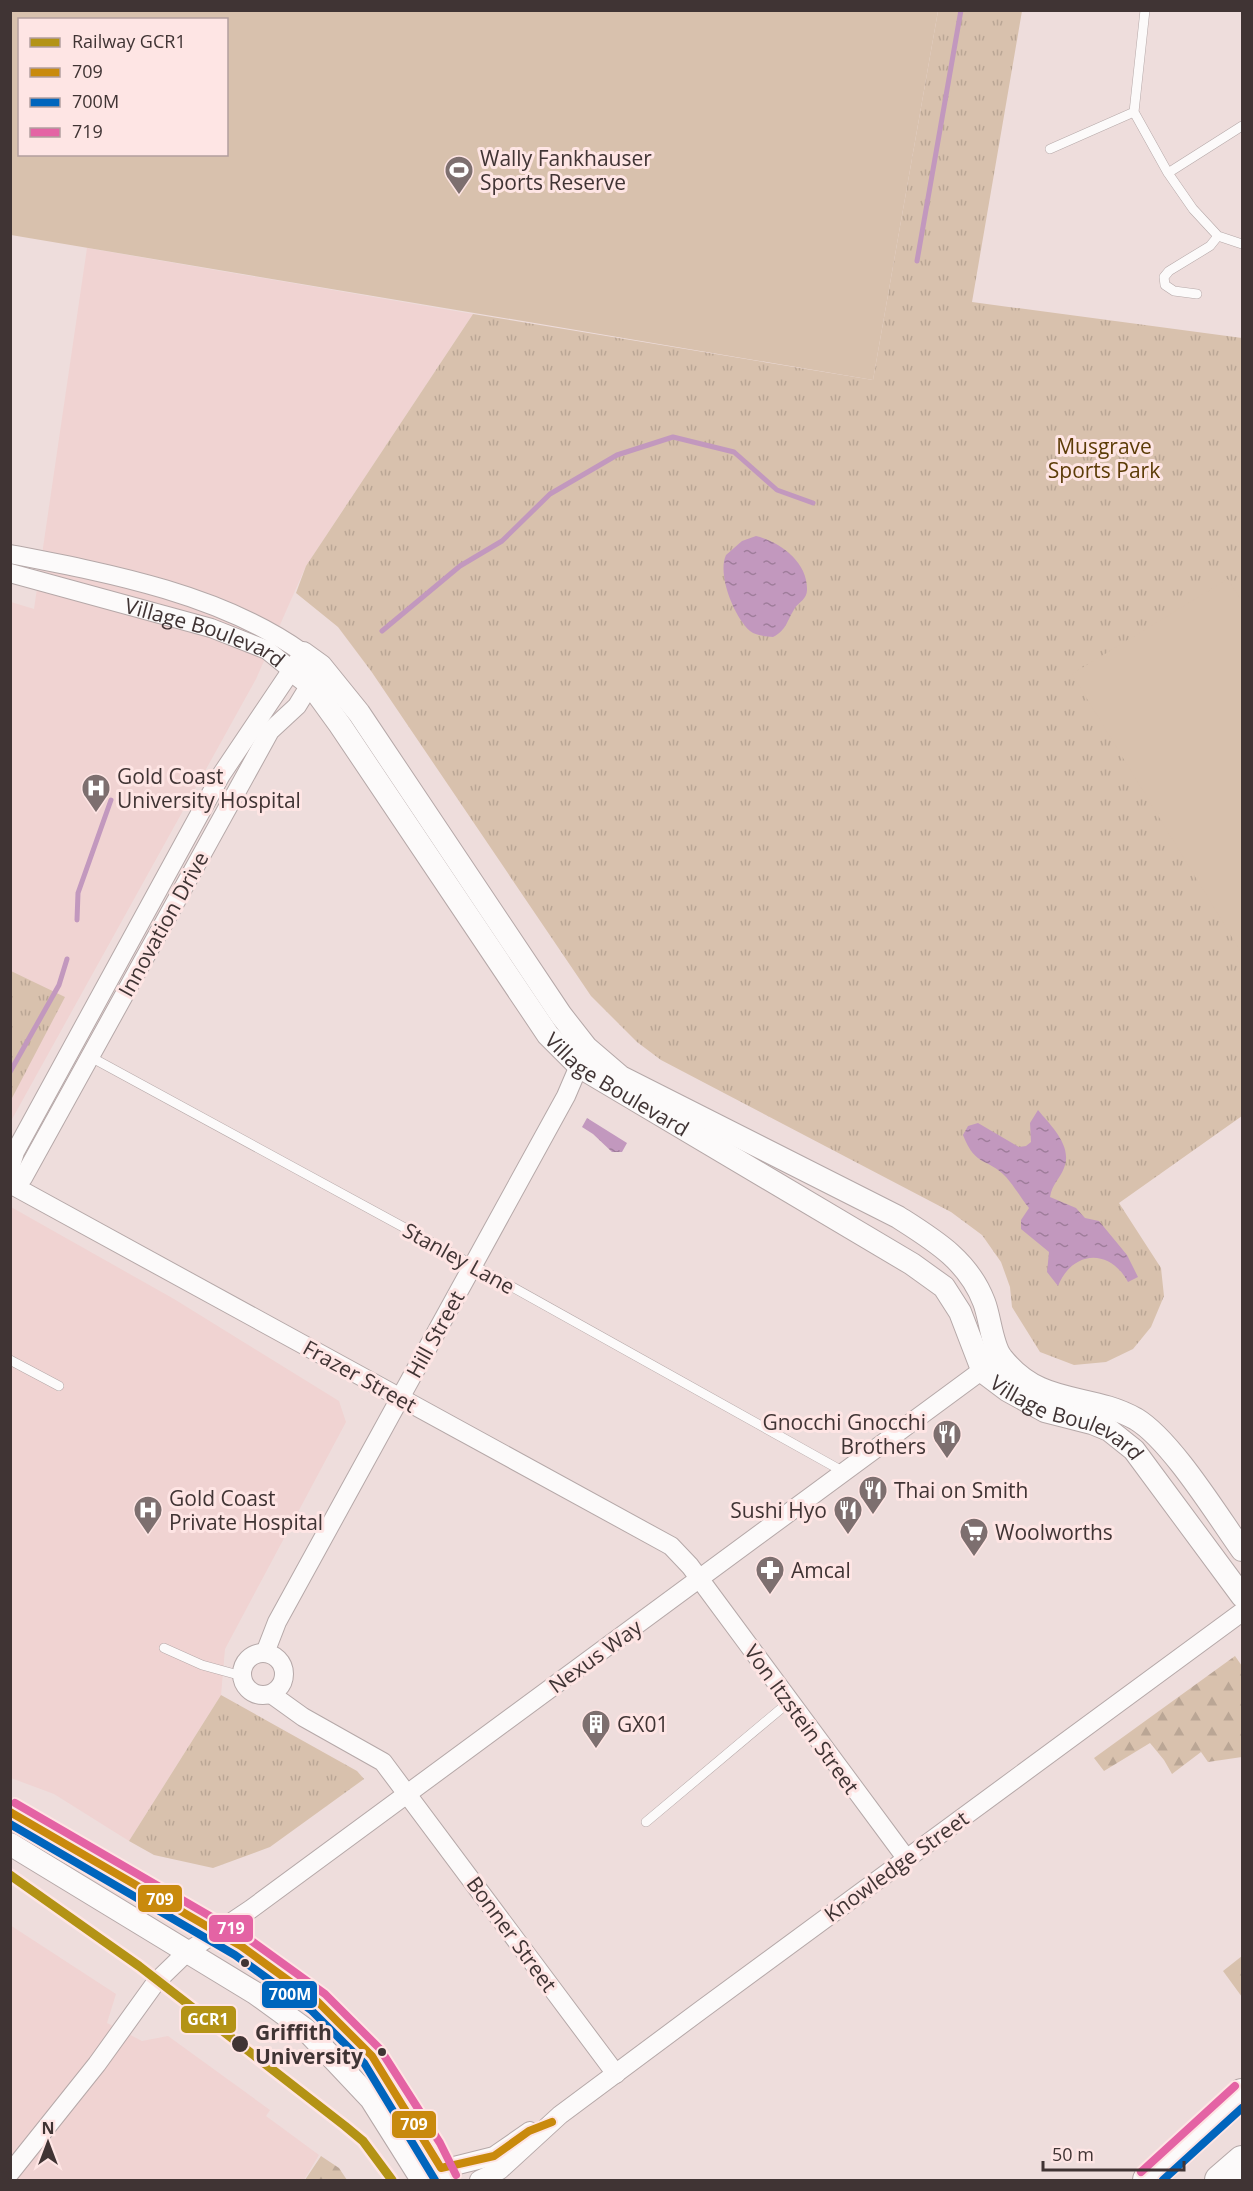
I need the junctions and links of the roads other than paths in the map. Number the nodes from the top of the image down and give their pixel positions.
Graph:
1 (1145, 10) edge
2 (1134, 112) junction
3 (1242, 126) edge
4 (1050, 149) dead end
5 (1168, 173) junction
6 (1218, 236) junction
7 (1242, 243) edge
8 (1197, 294) dead end
9 (10, 554) edge
10 (10, 573) edge
11 (298, 662) junction
12 (316, 676) junction
13 (72, 1047) junction
14 (88, 1056) junction
15 (583, 1057) junction
16 (10, 1168) edge
17 (10, 1184) edge
18 (473, 1265) junction
19 (1000, 1357) junction
20 (10, 1360) edge
21 (982, 1372) junction
22 (59, 1386) dead end
23 (400, 1398) junction
24 (844, 1472) junction
25 (1242, 1550) edge
26 (700, 1579) junction
27 (1242, 1596) edge
28 (1242, 1612) edge
29 (164, 1648) dead end
30 (265, 1653) junction
31 (242, 1676) junction
32 (271, 1694) junction
33 (789, 1702) junction
34 (408, 1793) junction
35 (10, 1812) edge
36 (646, 1822) dead end
37 (10, 1844) edge
38 (906, 1858) junction
39 (214, 1932) junction
40 (188, 1952) junction
41 (616, 2074) junction
42 (1242, 2094) edge
43 (552, 2122) junction
44 (1242, 2161) edge
45 (10, 2173) edge
46 (444, 2174) edge
47 (421, 2178) edge
48 (479, 2181) edge
49 (1148, 2181) edge
50 (1220, 2181) edge

1 - 2 lane
2 - 4 lane
2 - 5 lane
3 - 5 lane
5 - 6 lane
6 - 7 lane
6 - 8 lane
9 - 11 street, Village Boulevard
10 - 11 street, Village Boulevard
11 - 12 street, Village Boulevard
11 - 13 street, Innovation Drive
12 - 14 street, Innovation Drive
12 - 15 street, Village Boulevard
13 - 14 lane, Stanley Lane
13 - 16 street, Innovation Drive
14 - 17 street, Innovation Drive
14 - 18 lane, Stanley Lane
15 - 18 street, Hill Street
15 - 19 street, Village Boulevard
15 - 21 street, Village Boulevard
17 - 23 street, Frazer Street
18 - 23 street, Hill Street
18 - 24 lane, Stanley Lane
19 - 21 street, Nexus Way
19 - 25 street, Village Boulevard
20 - 22 lane
21 - 24 street, Nexus Way
21 - 27 street, Village Boulevard
23 - 26 street, Frazer Street
23 - 30 street, Hill Street
24 - 26 street, Nexus Way
26 - 33 street, Von Itzstein Street
26 - 34 street, Nexus Way
28 - 38 street, Knowledge Street
29 - 31 lane
30 - 31 street
30 - 32 street
31 - 32 street
32 - 34 street
33 - 36 lane
33 - 38 street, Von Itzstein Street
34 - 39 street, Nexus Way
34 - 41 street, Bonner Street
35 - 39 street
37 - 40 street
38 - 41 street, Knowledge Street
39 - 40 street, Nexus Way
39 - 46 street
40 - 45 street, Nexus Way
40 - 47 street
41 - 43 street, Knowledge Street
42 - 49 highway
43 - 46 street, Knowledge Street
43 - 48 street, Knowledge Street
44 - 50 highway
46 - 47 street, Knowledge Street

